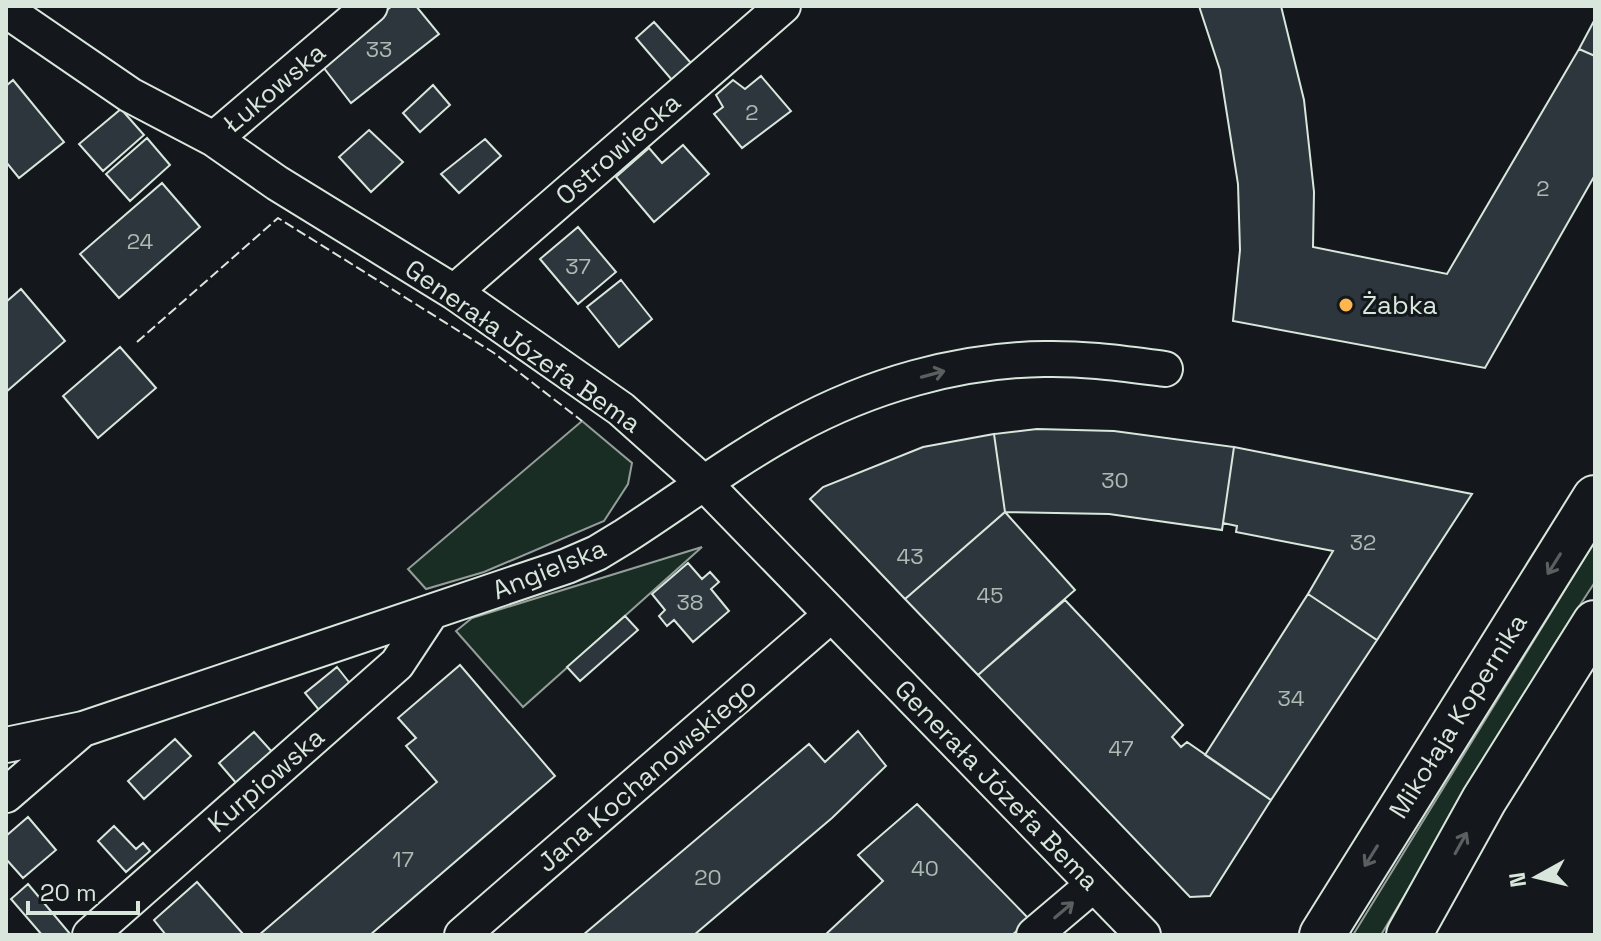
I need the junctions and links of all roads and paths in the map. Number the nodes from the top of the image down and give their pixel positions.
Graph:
1 (370, 6) edge
2 (783, 6) edge
3 (6, 10) edge
4 (214, 139) junction
5 (454, 292) junction
6 (1165, 369) dead end
7 (705, 484) junction
8 (1595, 498) edge
9 (430, 614) junction
10 (831, 615) junction
11 (1595, 623) edge
12 (83, 729) junction
13 (6, 745) edge
14 (6, 795) edge
15 (1093, 885) junction
16 (90, 935) edge
17 (462, 935) edge
18 (1034, 935) edge
19 (1143, 935) edge
20 (1322, 935) edge
21 (1409, 935) edge

1 - 4 street, Łukowska
2 - 5 street, Ostrowiecka
3 - 4 street, Generała Józefa Bema
4 - 5 street, Generała Józefa Bema
5 - 7 street, Generała Józefa Bema
7 -> 6 street, Angielska
7 - 9 street, Angielska
7 - 10 street, Generała Józefa Bema
8 -> 20 main road, Mikołaja Kopernika
9 - 12 street, Angielska
9 - 16 street, Kurpiowska
10 - 15 street, Generała Józefa Bema
10 - 17 street, Jana Kochanowskiego
21 -> 11 main road
12 - 13 street, Angielska
12 - 14 street
18 -> 15 street
15 - 19 street, Generała Józefa Bema

